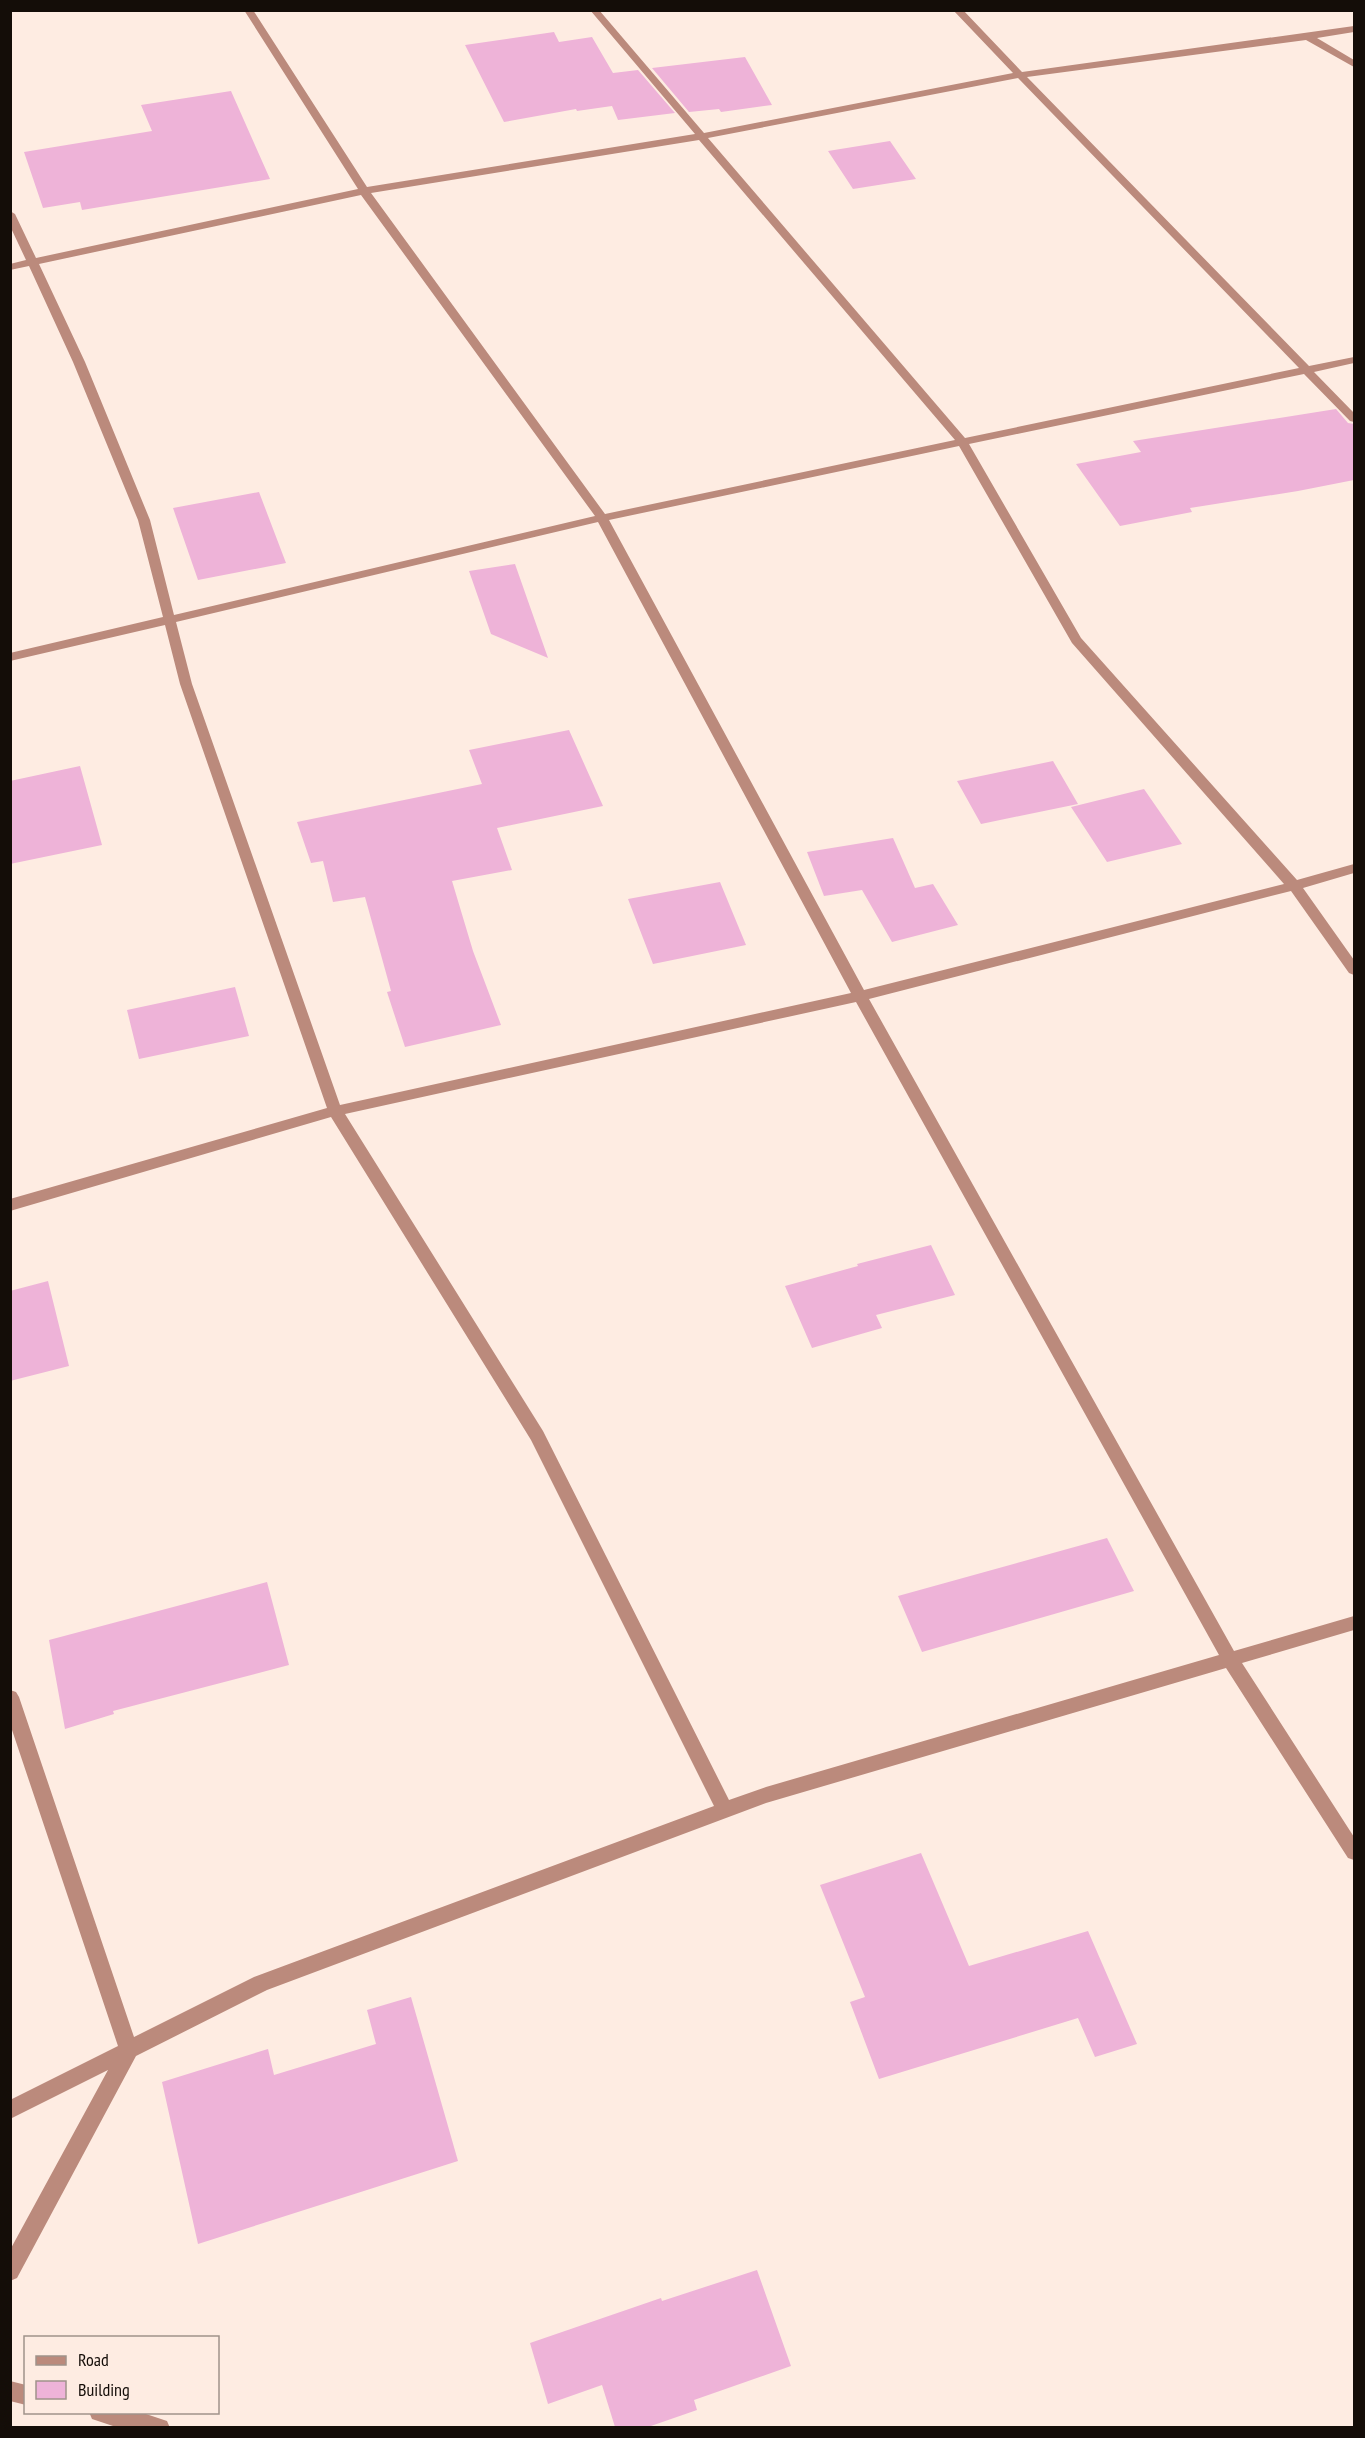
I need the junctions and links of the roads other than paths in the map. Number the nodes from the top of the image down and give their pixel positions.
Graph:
1 (248, 10) edge
2 (594, 10) edge
3 (957, 10) edge
4 (1354, 29) edge
5 (1308, 37) junction
6 (1354, 64) edge
7 (1020, 75) junction
8 (703, 136) junction
9 (364, 190) junction
10 (10, 214) edge
11 (33, 262) junction
12 (10, 267) edge
13 (1354, 360) edge
14 (1308, 370) junction
15 (1354, 419) edge
16 (962, 442) junction
17 (602, 518) junction
18 (169, 619) junction
19 (10, 657) edge
20 (1354, 868) edge
21 (1294, 886) junction
22 (1354, 970) edge
23 (860, 996) junction
24 (335, 1111) junction
25 (10, 1205) edge
26 (1354, 1623) edge
27 (1230, 1659) junction
28 (10, 1697) edge
29 (725, 1810) junction
30 (1354, 1852) edge
31 (129, 2050) junction
32 (10, 2110) edge
33 (10, 2271) edge
34 (107, 2414) edge
35 (160, 2427) edge

1 - 9 street
2 - 8 street
3 - 7 street
4 - 5 street
5 - 6 street
5 - 7 street
7 - 8 street
7 - 14 street
8 - 9 street
8 - 16 street
9 - 11 street
9 - 17 street
10 - 11 street
11 - 12 street
11 - 18 street
13 - 14 street
14 - 15 street
14 - 16 street
16 - 17 street
16 - 21 street
17 - 18 street
17 - 23 street
18 - 19 street
18 - 24 street
20 - 21 street
21 - 22 street
21 - 23 street
23 - 24 street
23 - 27 street
24 - 25 street
24 - 29 street
26 - 27 street
27 - 29 street
27 - 30 street
28 - 31 street
29 - 31 street
31 - 32 street
31 - 33 street
34 - 35 street

